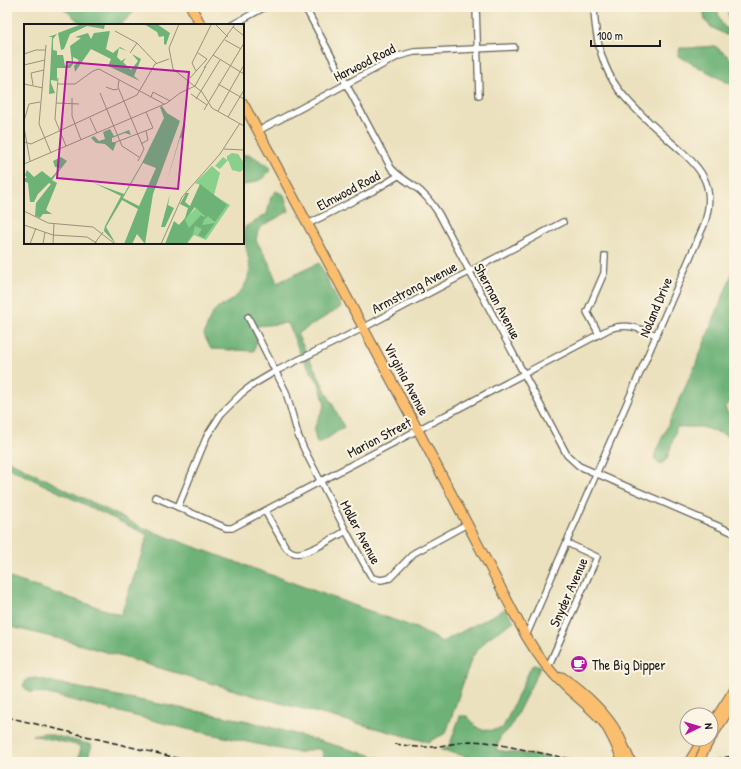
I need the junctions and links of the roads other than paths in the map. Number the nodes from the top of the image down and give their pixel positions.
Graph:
1 (191, 7) edge
2 (265, 7) edge
3 (305, 7) edge
4 (476, 7) edge
5 (594, 7) edge
6 (200, 24) edge
7 (234, 24) edge
8 (514, 47) dead end
9 (477, 49) junction
10 (346, 85) junction
11 (479, 95) dead end
12 (244, 105) edge
13 (258, 131) junction
14 (398, 176) junction
15 (563, 222) dead end
16 (308, 224) junction
17 (605, 256) dead end
18 (469, 271) junction
19 (248, 317) dead end
20 (363, 328) junction
21 (599, 334) junction
22 (656, 335) junction
23 (276, 371) junction
24 (523, 374) junction
25 (418, 430) junction
26 (597, 474) junction
27 (320, 482) junction
28 (155, 497) dead end
29 (178, 506) junction
30 (265, 511) junction
31 (467, 524) junction
32 (346, 531) junction
33 (734, 533) edge
34 (567, 544) junction
35 (526, 636) junction
36 (548, 667) junction
37 (734, 690) edge
38 (734, 701) edge
39 (719, 719) edge
40 (719, 723) edge
41 (699, 747) edge
42 (705, 747) edge
43 (692, 761) edge
44 (623, 762) edge
45 (631, 762) edge

1 - 6 main road
2 - 7 street
3 - 10 street, Sherman Avenue
4 - 9 street
5 - 22 street, Noland Drive
8 - 9 street, Harwood Road
9 - 10 street, Harwood Road
9 - 11 street
10 - 13 street, Harwood Road
10 - 14 street, Sherman Avenue
12 - 13 main road, Virginia Avenue
13 - 16 main road, Virginia Avenue
14 - 16 street, Elmwood Road
14 - 18 street, Sherman Avenue
15 - 18 street, Armstrong Avenue
16 - 20 main road, Virginia Avenue
17 - 21 street
18 - 20 street, Armstrong Avenue
18 - 24 street, Sherman Avenue
19 - 23 street, Moller Avenue
20 - 23 street, Armstrong Avenue
20 - 25 main road, Virginia Avenue
21 - 22 street, Marion Street
21 - 24 street, Marion Street
22 - 26 street, Noland Drive
23 - 27 street, Moller Avenue
23 - 29 street, Armstrong Avenue
24 - 25 street, Marion Street
24 - 26 street, Sherman Avenue
25 - 27 street, Marion Street
25 - 31 main road, Virginia Avenue
26 - 33 street, Sherman Avenue
26 - 34 street, Noland Drive
27 - 30 street, Marion Street
27 - 32 street, Moller Avenue
28 - 29 street, Marion Street
29 - 30 street, Marion Street
30 - 32 street
31 - 32 street, Moller Avenue
31 - 35 main road, Virginia Avenue
34 - 35 street, Noland Drive
34 - 36 street, Snyder Avenue
35 - 36 main road, Virginia Avenue
36 - 44 main road, Virginia Avenue
36 - 45 main road, Virginia Avenue
37 - 39 main road
38 - 40 main road
41 - 43 main road
42 - 43 main road, bridge

